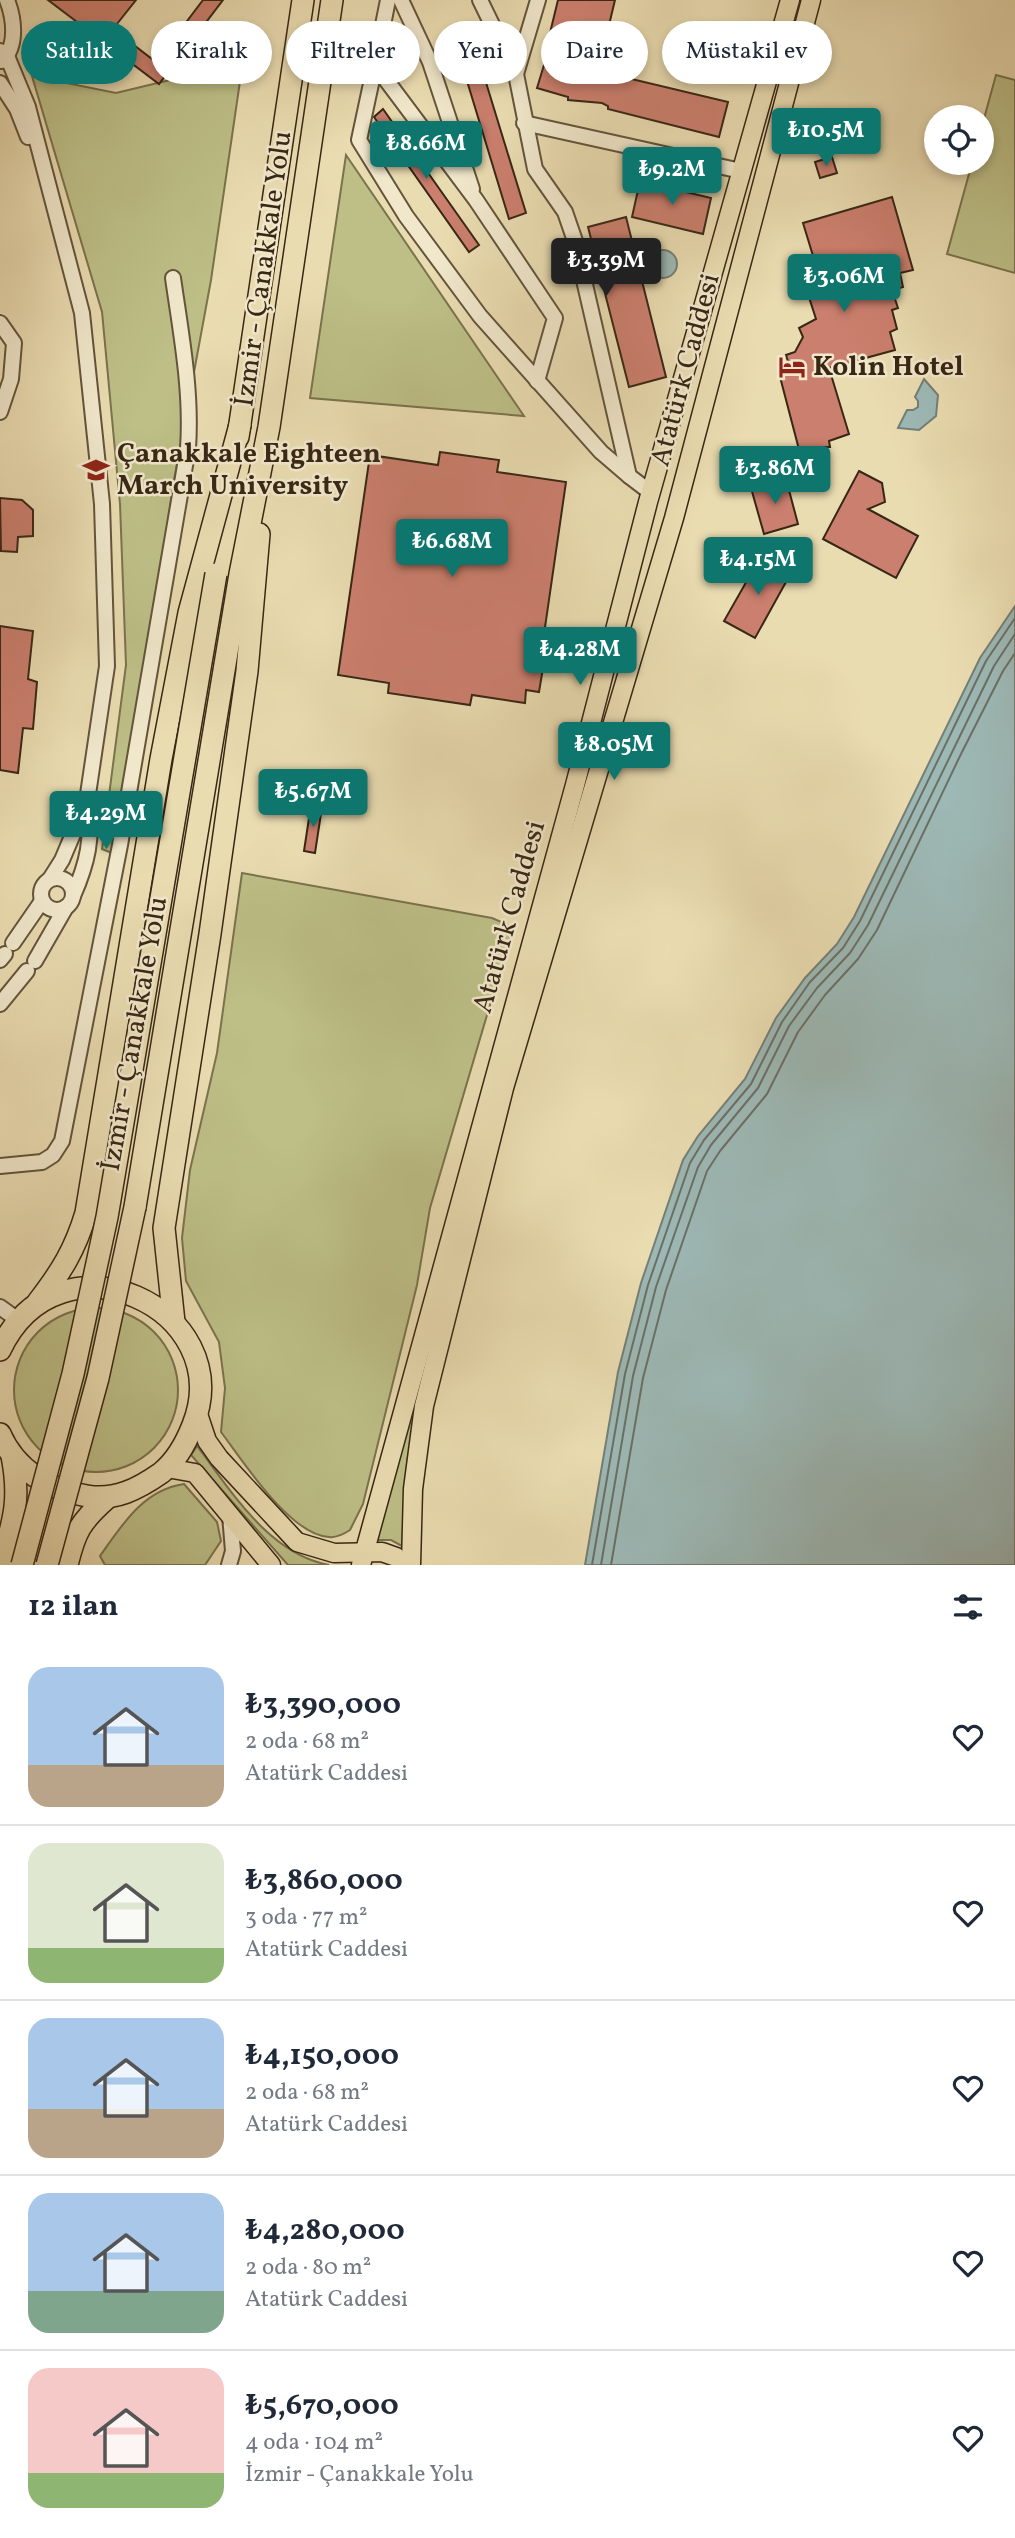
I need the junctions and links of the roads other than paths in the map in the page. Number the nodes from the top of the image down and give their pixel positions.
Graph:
1 (6, 0) edge
2 (303, 0) edge
3 (332, 0) edge
4 (388, 0) edge
5 (401, 0) edge
6 (480, 0) edge
7 (538, 0) edge
8 (790, 0) edge
9 (811, 0) edge
10 (384, 21) edge
11 (490, 21) edge
12 (527, 37) edge
13 (2, 57) edge
14 (0, 83) edge
15 (371, 84) edge
16 (389, 84) edge
17 (518, 84) edge
18 (524, 123) junction
19 (741, 171) junction
20 (476, 200) junction
21 (53, 201) junction
22 (173, 278) dead end
23 (0, 323) edge
24 (686, 366) junction
25 (713, 370) junction
26 (537, 381) junction
27 (0, 412) edge
28 (240, 425) junction
29 (269, 428) junction
30 (629, 476) junction
31 (650, 492) junction
32 (680, 498) junction
33 (87, 801) junction
34 (50, 879) junction
35 (42, 901) junction
36 (69, 902) junction
37 (548, 909) junction
38 (6, 952) edge
39 (2, 998) edge
40 (0, 1164) edge
41 (38, 1302) junction
42 (0, 1307) edge
43 (18, 1320) junction
44 (174, 1322) junction
45 (0, 1350) edge
46 (198, 1414) junction
47 (4, 1444) edge
48 (167, 1468) junction
49 (106, 1499) junction
50 (229, 1514) junction
51 (363, 1558) edge
52 (1, 1565) edge
53 (22, 1565) edge
54 (47, 1565) edge
55 (67, 1565) edge
56 (229, 1565) edge
57 (271, 1565) edge
58 (404, 1565) edge
59 (411, 1565) edge

1 - 13 street
2 - 28 highway, İzmir - Çanakkale Yolu
3 - 29 highway, İzmir - Çanakkale Yolu
4 - 10 street
5 - 20 street
6 - 11 street
7 - 12 street
8 - 19 main road, Atatürk Caddesi
9 - 25 main road, Atatürk Caddesi
13 - 21 street
14 - 21 street
15 - 26 street
16 - 20 street
17 - 18 street
18 - 19 street
18 - 30 street
19 - 24 main road, Atatürk Caddesi
20 - 26 street
21 - 33 street
22 - 40 street
23 - 27 street
24 - 25 main road
24 - 31 main road, Atatürk Caddesi
25 - 32 main road, Atatürk Caddesi
26 - 30 street
28 - 41 highway
28 - 53 highway, İzmir - Çanakkale Yolu, bridge
29 - 44 highway
29 - 54 highway, İzmir - Çanakkale Yolu, bridge
30 - 31 street
31 - 32 main road
31 - 37 main road, Atatürk Caddesi
32 - 37 main road, Atatürk Caddesi
33 - 34 street
33 - 36 street
34 - 35 street
34 - 36 street
35 - 36 street
35 - 38 street
36 - 39 street
37 - 51 main road, Atatürk Caddesi
37 - 59 main road, Atatürk Caddesi
41 - 43 highway
41 - 44 highway
42 - 43 street
43 - 45 highway
44 - 46 highway
46 - 48 highway
46 - 51 main road
47 - 49 highway
47 - 52 highway
48 - 49 highway
48 - 50 main road
49 - 55 highway
50 - 56 street
50 - 57 main road
51 - 58 main road

